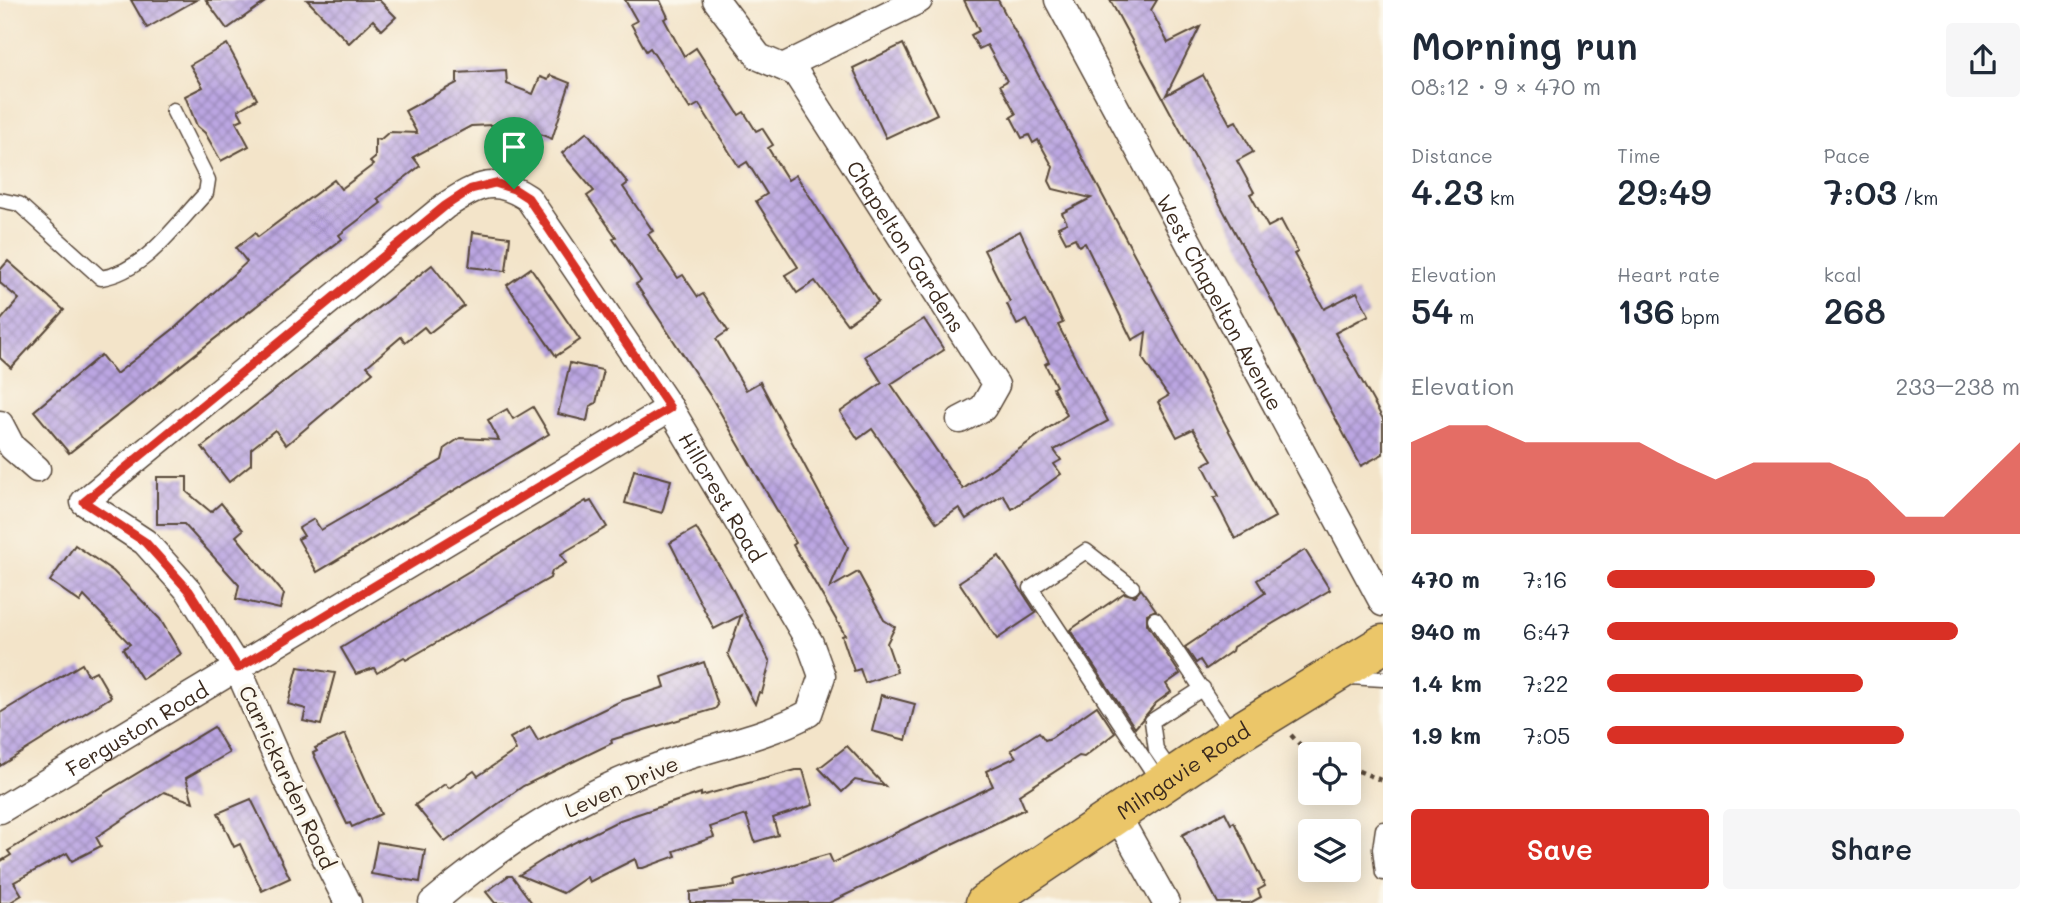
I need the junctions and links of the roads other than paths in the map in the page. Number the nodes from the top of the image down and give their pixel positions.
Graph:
1 (716, 0) edge
2 (919, 0) edge
3 (1058, 0) edge
4 (783, 67) junction
5 (173, 110) dead end
6 (0, 200) edge
7 (670, 408) junction
8 (960, 420) dead end
9 (0, 424) edge
10 (37, 469) dead end
11 (84, 502) joint
12 (1132, 587) dead end
13 (1383, 603) edge
14 (1155, 619) dead end
15 (1383, 644) edge
16 (238, 668) junction
17 (1332, 677) junction
18 (1383, 679) edge
19 (1203, 688) junction
20 (816, 694) joint
21 (1233, 736) junction
22 (1168, 780) junction
23 (0, 810) edge
24 (1117, 815) junction
25 (1383, 829) edge
26 (1383, 873) edge
27 (348, 903) edge
28 (432, 903) edge
29 (985, 903) edge
30 (1166, 903) edge

1 - 4 street, Chapelton Gardens
2 - 4 street
3 - 13 street, West Chapelton Avenue
4 - 8 street, Chapelton Gardens
5 - 6 lane
7 - 11 street, Hillcrest Road
7 - 16 street, Ferguston Road
7 - 20 street, Hillcrest Road
9 - 10 street
11 - 16 street, Carrickarden Road
12 - 22 lane
14 - 19 lane
15 - 17 main road, Milngavie Road
16 - 23 street, Ferguston Road
16 - 27 street, Carrickarden Road
17 - 18 lane
17 - 21 main road, Milngavie Road
19 - 21 lane
19 - 22 lane
20 - 28 street, Leven Drive
21 - 22 main road, Milngavie Road
22 - 24 main road, Milngavie Road
24 - 29 main road, Milngavie Road
24 - 30 street
25 - 26 lane

